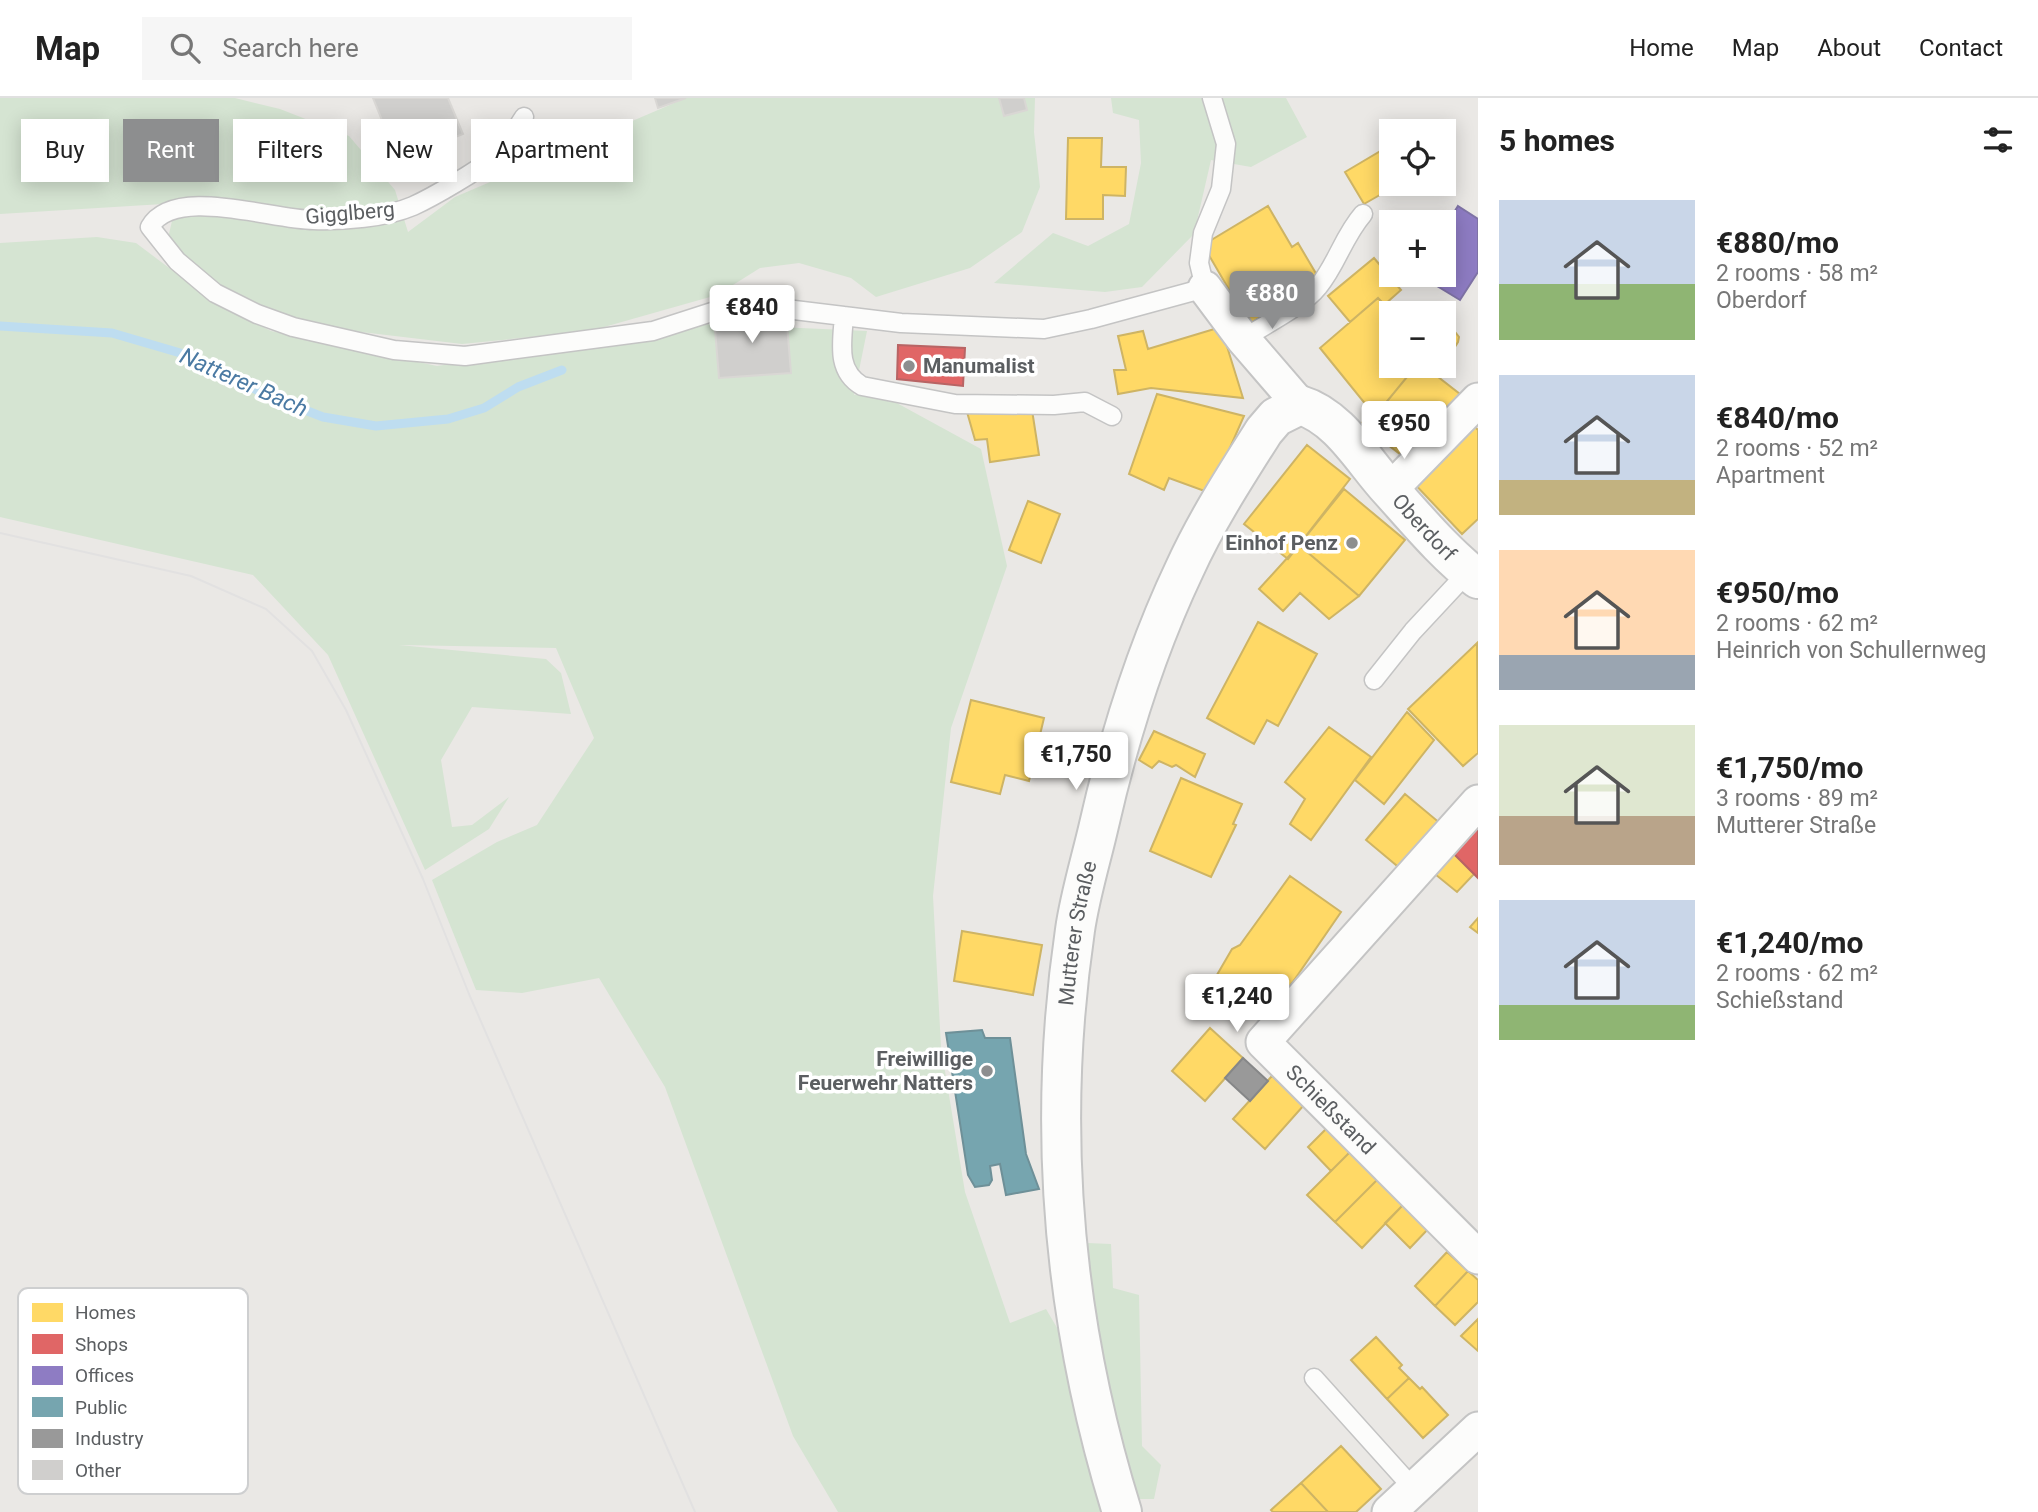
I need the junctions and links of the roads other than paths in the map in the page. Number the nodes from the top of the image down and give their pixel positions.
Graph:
1 (1212, 98) edge
2 (524, 117) dead end
3 (1363, 214) dead end
4 (1205, 288) junction
5 (844, 316) junction
6 (1243, 339) junction
7 (1478, 400) edge
8 (1300, 405) junction
9 (1112, 416) dead end
10 (1390, 490) junction
11 (1473, 575) edge
12 (1374, 680) dead end
13 (1478, 803) edge
14 (1478, 1257) edge
15 (1314, 1378) dead end
16 (1478, 1430) edge
17 (1413, 1488) junction
18 (1122, 1512) edge
19 (1389, 1512) edge

1 - 4 lane
2 - 5 lane, Gigglberg
3 - 6 lane
4 - 5 lane
4 - 6 street, Oberdorf
5 - 9 lane
6 - 8 street, Oberdorf
7 - 10 street
8 - 10 street, Oberdorf
8 - 18 street, Mutterer Straße
10 - 11 street, Oberdorf
11 - 12 lane
13 - 14 street, Schießstand
15 - 17 lane
16 - 17 street
17 - 19 street

